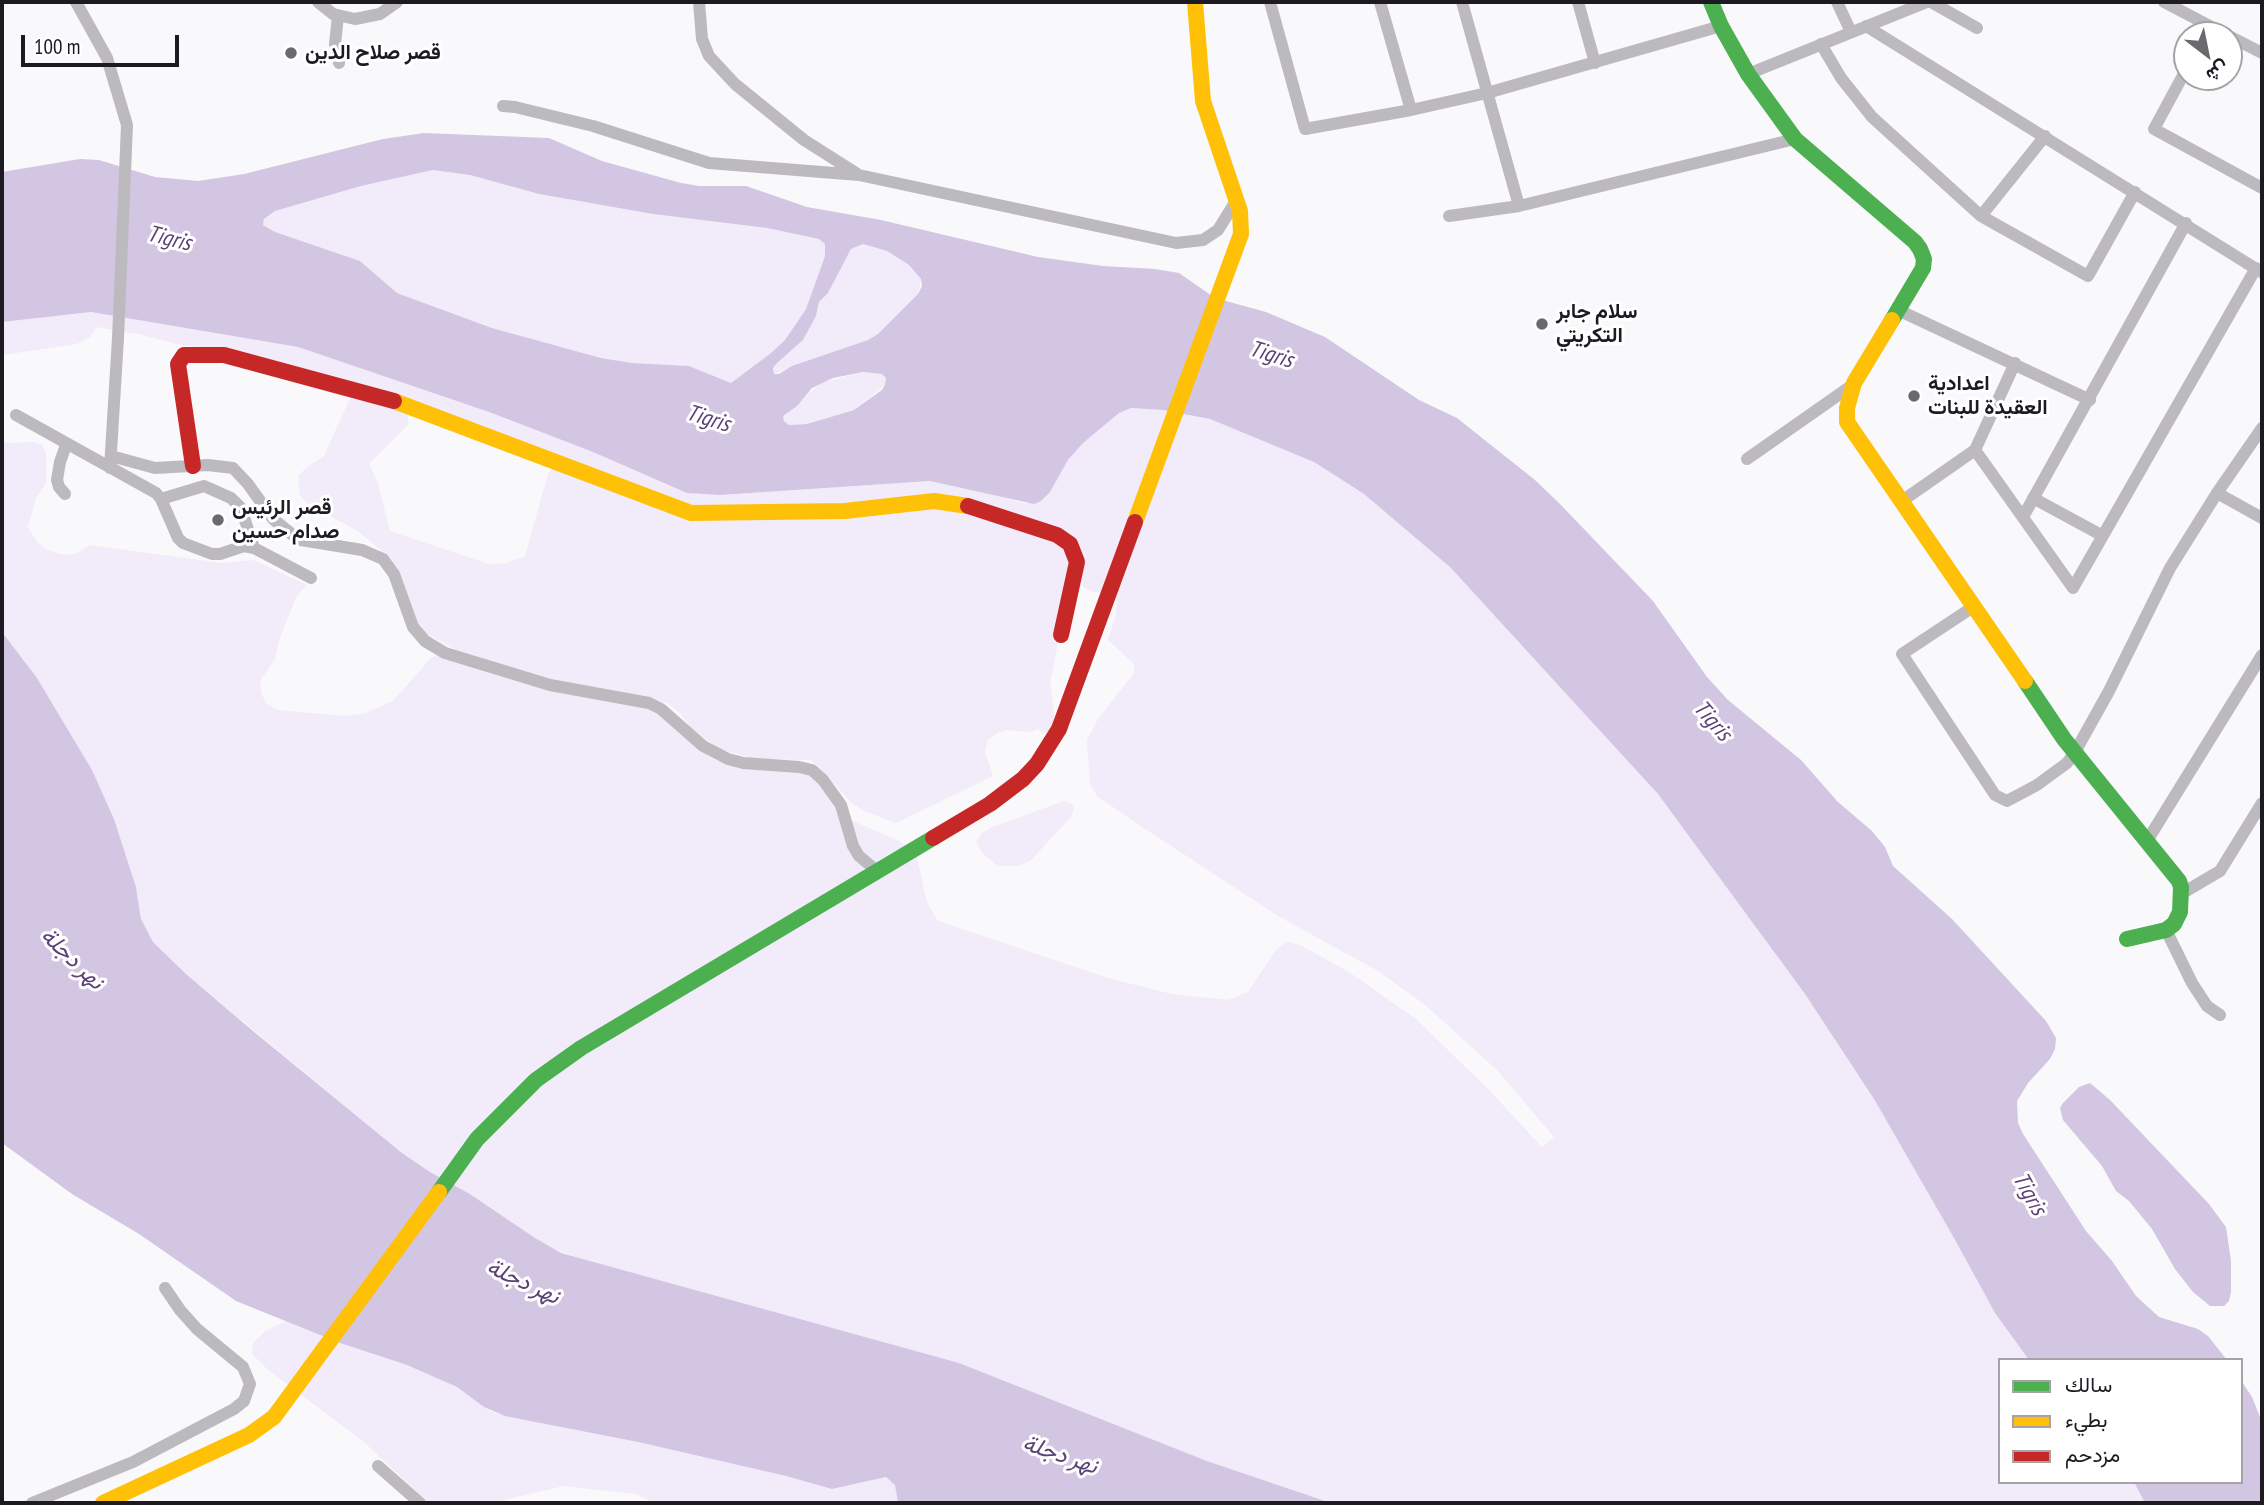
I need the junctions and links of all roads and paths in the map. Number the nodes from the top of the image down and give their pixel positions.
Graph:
1 (76, 2) edge
2 (318, 2) edge
3 (397, 2) edge
4 (699, 2) edge
5 (1195, 2) edge
6 (1270, 2) edge
7 (1380, 2) edge
8 (1462, 2) edge
9 (1578, 2) edge
10 (1711, 2) edge
11 (1837, 2) edge
12 (1929, 2) edge
13 (2164, 2) edge
14 (338, 16) junction
15 (2193, 21) edge
16 (1721, 26) junction
17 (1866, 26) junction
18 (1977, 28) dead end
19 (1851, 32) junction
20 (2243, 43) edge
21 (1821, 44) junction
22 (2262, 53) edge
23 (339, 63) dead end
24 (1595, 63) junction
25 (1748, 74) junction
26 (2175, 91) edge
27 (1487, 93) junction
28 (503, 106) dead end
29 (1412, 110) junction
30 (2045, 136) junction
31 (1795, 139) junction
32 (859, 175) junction
33 (2262, 188) edge
34 (2136, 192) junction
35 (1236, 201) junction
36 (1519, 206) junction
37 (1449, 216) dead end
38 (1981, 216) junction
39 (2186, 223) junction
40 (2259, 270) edge
41 (1898, 310) junction
42 (2015, 363) junction
43 (1854, 383) junction
44 (2090, 400) junction
45 (16, 415) dead end
46 (2262, 428) edge
47 (66, 445) junction
48 (1975, 450) junction
49 (1747, 459) dead end
50 (110, 462) junction
51 (193, 466) junction
52 (2217, 493) junction
53 (65, 494) dead end
54 (2033, 498) junction
55 (161, 499) junction
56 (1902, 501) junction
57 (2023, 517) junction
58 (2262, 518) edge
59 (2103, 536) junction
60 (254, 548) junction
61 (311, 578) dead end
62 (1973, 607) junction
63 (1061, 635) dead end
64 (2262, 655) edge
65 (2075, 752) junction
66 (2262, 803) edge
67 (2147, 841) junction
68 (877, 872) junction
69 (2181, 894) junction
70 (2165, 930) junction
71 (2127, 939) dead end
72 (2220, 1015) dead end
73 (165, 1288) dead end
74 (378, 1466) dead end
75 (33, 1503) edge
76 (103, 1503) edge
77 (420, 1503) edge

1 - 50 street
2 - 14 street
3 - 14 street
4 - 32 street
5 - 35 street
6 - 29 street
7 - 29 street
8 - 27 street
9 - 24 street
10 - 16 street
11 - 19 street
12 - 17 street
12 - 18 street
13 - 15 street
14 - 23 street
16 - 24 street
16 - 25 street
17 - 19 street
17 - 30 street
19 - 21 street
20 - 22 street
21 - 25 street
21 - 38 street
24 - 27 street
25 - 31 street
26 - 33 street
27 - 29 street
27 - 36 street
28 - 32 street
30 - 34 street
30 - 38 street
31 - 36 street
31 - 41 street
32 - 35 street
34 - 38 street
34 - 39 street
35 - 68 street
36 - 37 street
39 - 40 street
39 - 44 street
40 - 59 street
41 - 42 street
41 - 43 street
42 - 44 street
42 - 48 street
43 - 49 street
43 - 56 street
44 - 54 street
45 - 47 street
46 - 52 street
47 - 50 street
47 - 53 street
48 - 56 street
48 - 57 street
50 - 51 street
50 - 55 street
51 - 63 street
51 - 68 street
52 - 58 street
52 - 65 street
54 - 57 street
54 - 59 street
55 - 60 street
55 - 60 street
56 - 62 street
57 - 59 street
60 - 61 street
62 - 65 street
62 - 65 street
64 - 67 street
65 - 67 street
66 - 69 street
67 - 69 street
68 - 76 street
69 - 70 street
70 - 71 street
70 - 72 street
73 - 75 street
74 - 77 street

